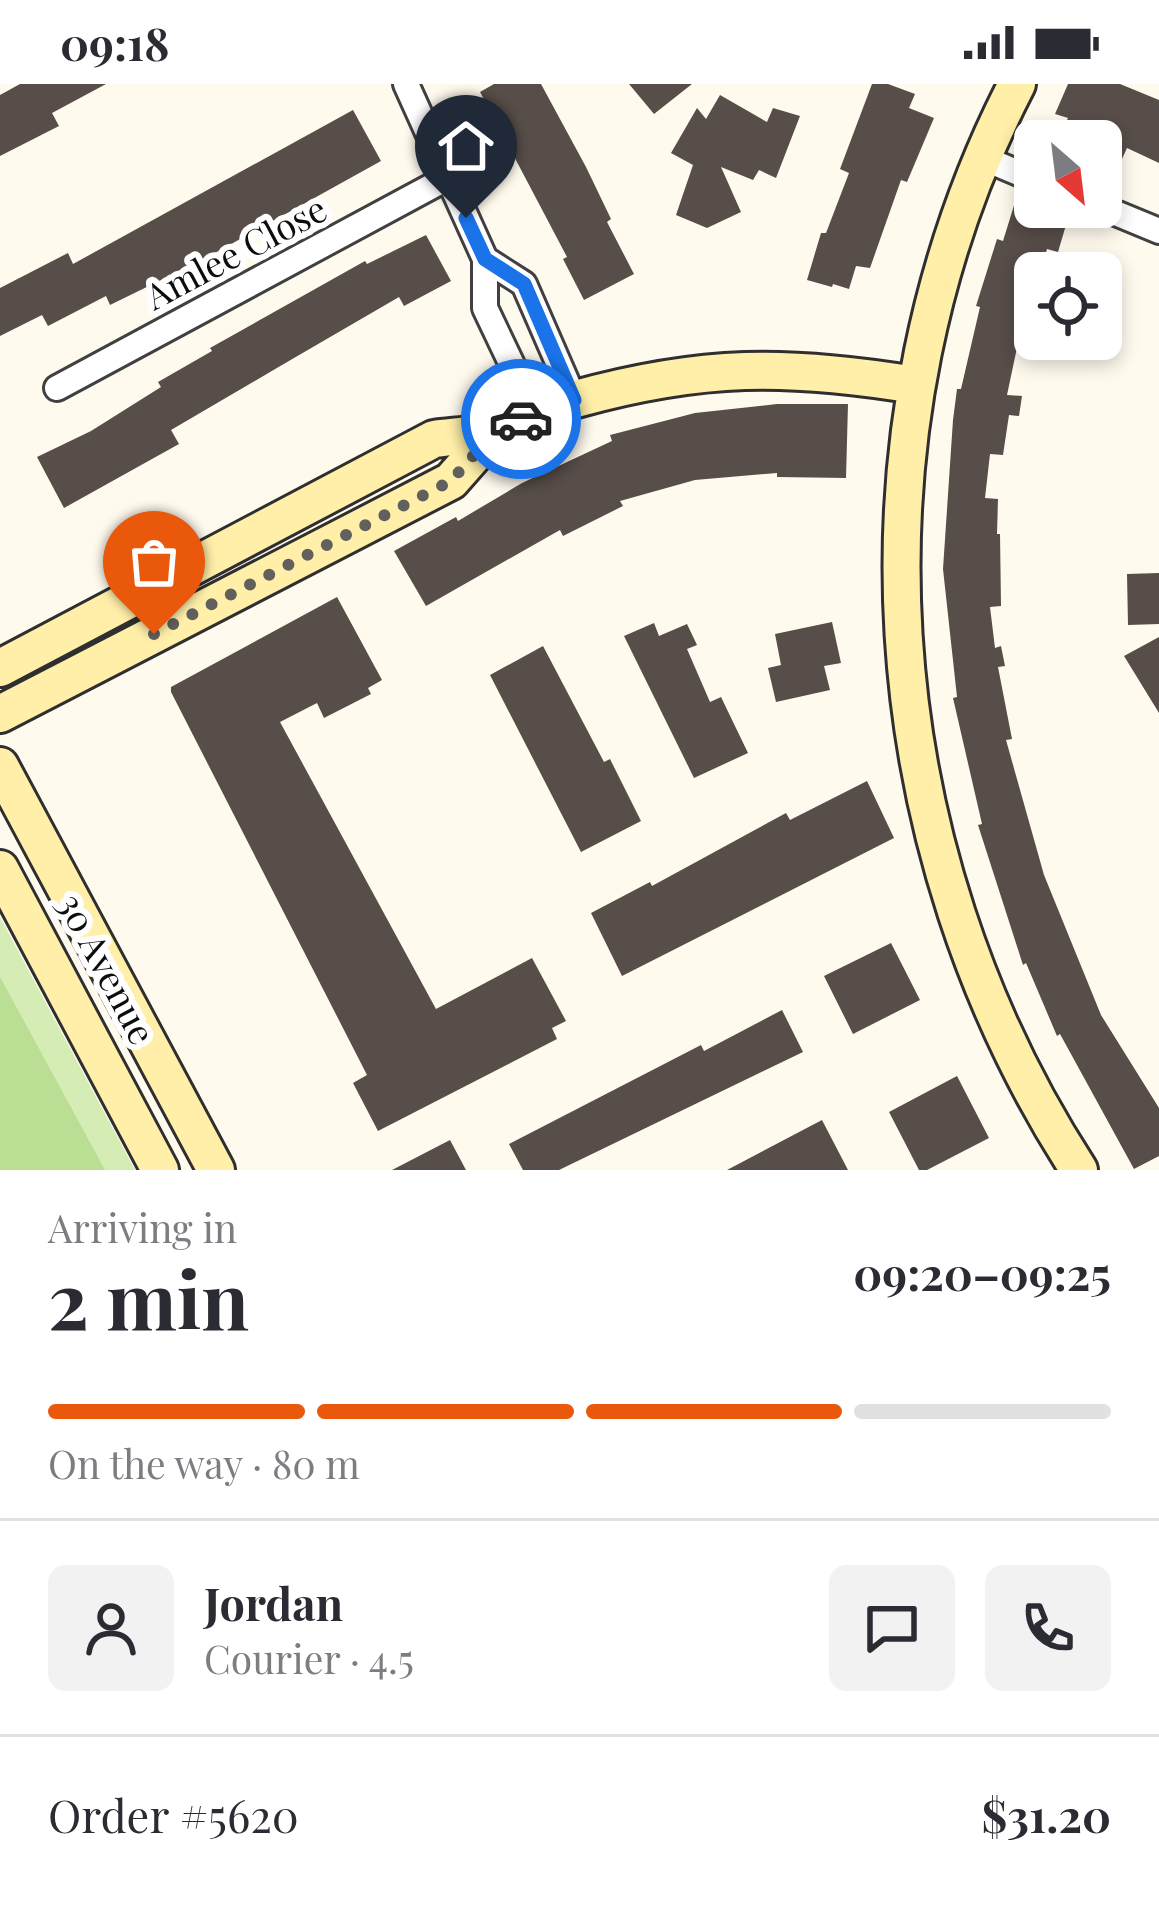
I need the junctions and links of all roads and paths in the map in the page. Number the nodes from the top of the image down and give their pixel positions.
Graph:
1 (406, 84) edge
2 (1017, 84) edge
3 (983, 158) junction
4 (1014, 171) edge
5 (447, 178) junction
6 (1122, 216) edge
7 (1159, 231) edge
8 (485, 259) junction
9 (915, 385) junction
10 (57, 388) dead end
11 (574, 400) junction
12 (535, 413) junction
13 (496, 430) junction
14 (0, 668) edge
15 (0, 714) edge
16 (0, 766) edge
17 (0, 869) edge
18 (160, 1170) edge
19 (216, 1170) edge
20 (1079, 1170) edge

1 - 5 street
2 - 3 street
3 - 4 street
3 - 9 street
5 - 8 street
5 - 10 street, Amlee Close
6 - 7 street
8 - 11 street
8 - 12 street
9 - 11 street
9 - 20 street
11 - 12 street
12 - 13 street
13 - 14 street
13 - 15 street
16 - 19 street, 30 Avenue
17 - 18 street, 30 Avenue

